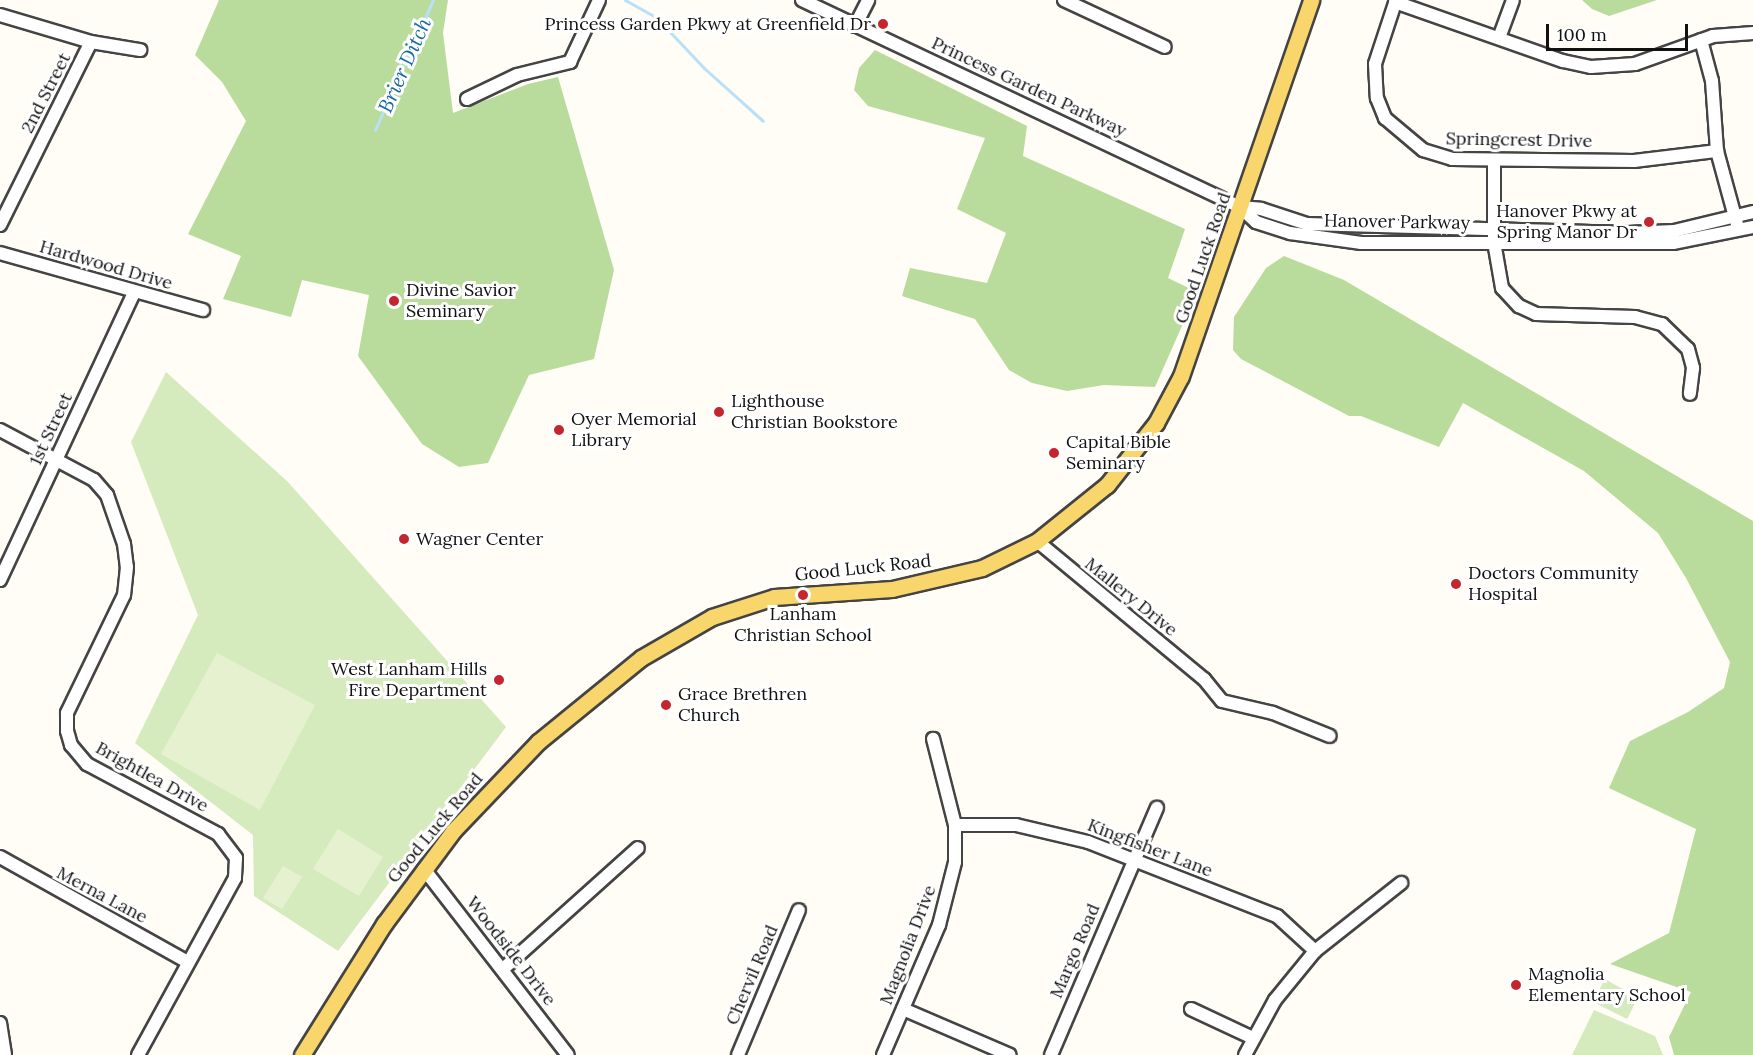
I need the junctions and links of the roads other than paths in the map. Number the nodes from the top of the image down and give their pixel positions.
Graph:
1 (599, 0) edge
2 (802, 0) edge
3 (868, 0) edge
4 (1064, 0) edge
5 (1311, 0) edge
6 (1513, 0) edge
7 (1396, 1) edge
8 (0, 15) edge
9 (855, 26) junction
10 (1753, 33) edge
11 (1499, 38) junction
12 (1701, 40) junction
13 (92, 42) junction
14 (1165, 47) dead end
15 (140, 50) dead end
16 (467, 99) dead end
17 (1717, 151) junction
18 (1494, 160) junction
19 (1240, 207) junction
20 (1753, 212) edge
21 (1736, 218) junction
22 (0, 225) edge
23 (1753, 227) edge
24 (1495, 229) junction
25 (1739, 231) junction
26 (1494, 242) junction
27 (0, 253) edge
28 (134, 292) junction
29 (203, 310) dead end
30 (1690, 394) dead end
31 (0, 430) edge
32 (57, 459) junction
33 (1037, 541) junction
34 (0, 580) edge
35 (1330, 736) dead end
36 (933, 739) dead end
37 (1157, 808) dead end
38 (956, 825) junction
39 (639, 848) dead end
40 (0, 857) edge
41 (1132, 860) junction
42 (424, 869) junction
43 (1401, 883) dead end
44 (800, 910) dead end
45 (1315, 951) junction
46 (188, 962) junction
47 (503, 969) junction
48 (903, 1009) junction
49 (1191, 1009) dead end
50 (0, 1023) edge
51 (1253, 1038) junction
52 (5, 1055) edge
53 (138, 1055) edge
54 (302, 1055) edge
55 (568, 1055) edge
56 (738, 1055) edge
57 (883, 1055) edge
58 (1010, 1055) edge
59 (1051, 1055) edge
60 (1245, 1055) edge

1 - 16 street
2 - 9 street, Princess Garden Parkway
3 - 9 street
4 - 14 street
5 - 19 main road, Good Luck Road
6 - 11 street
7 - 11 street
7 - 18 street, Springcrest Drive
8 - 13 street
9 - 19 street, Princess Garden Parkway
10 - 12 street
11 - 12 street
12 - 17 street
13 - 15 street
13 - 22 street, 2nd Street
17 - 18 street, Springcrest Drive
17 - 21 street
18 - 24 street
19 - 24 street, Hanover Parkway
19 - 26 street, Hanover Parkway
19 - 33 main road, Good Luck Road
20 - 21 street, Hanover Parkway
21 - 24 street, Hanover Parkway
21 - 25 street
23 - 25 street, Hanover Parkway
24 - 26 street
25 - 26 street, Hanover Parkway
26 - 30 street
27 - 28 street, Hardwood Drive
28 - 29 street, Hardwood Drive
28 - 32 street, 1st Street
31 - 32 street, Brightlea Drive
32 - 34 street, 1st Street
32 - 46 street, Brightlea Drive
33 - 35 street, Mallery Drive
33 - 42 main road, Good Luck Road
36 - 38 street, Magnolia Drive
37 - 41 street, Margo Road
38 - 41 street, Kingfisher Lane
38 - 48 street, Magnolia Drive
39 - 47 street
40 - 46 street, Merna Lane
41 - 45 street, Kingfisher Lane
41 - 59 street, Margo Road
42 - 47 street, Woodside Drive
42 - 54 main road, Good Luck Road
43 - 45 street
44 - 56 street, Chervil Road
45 - 51 street
46 - 53 street, Brightlea Drive
47 - 55 street, Woodside Drive
48 - 57 street, Magnolia Drive
48 - 58 street
49 - 51 street
50 - 52 street
51 - 60 street

